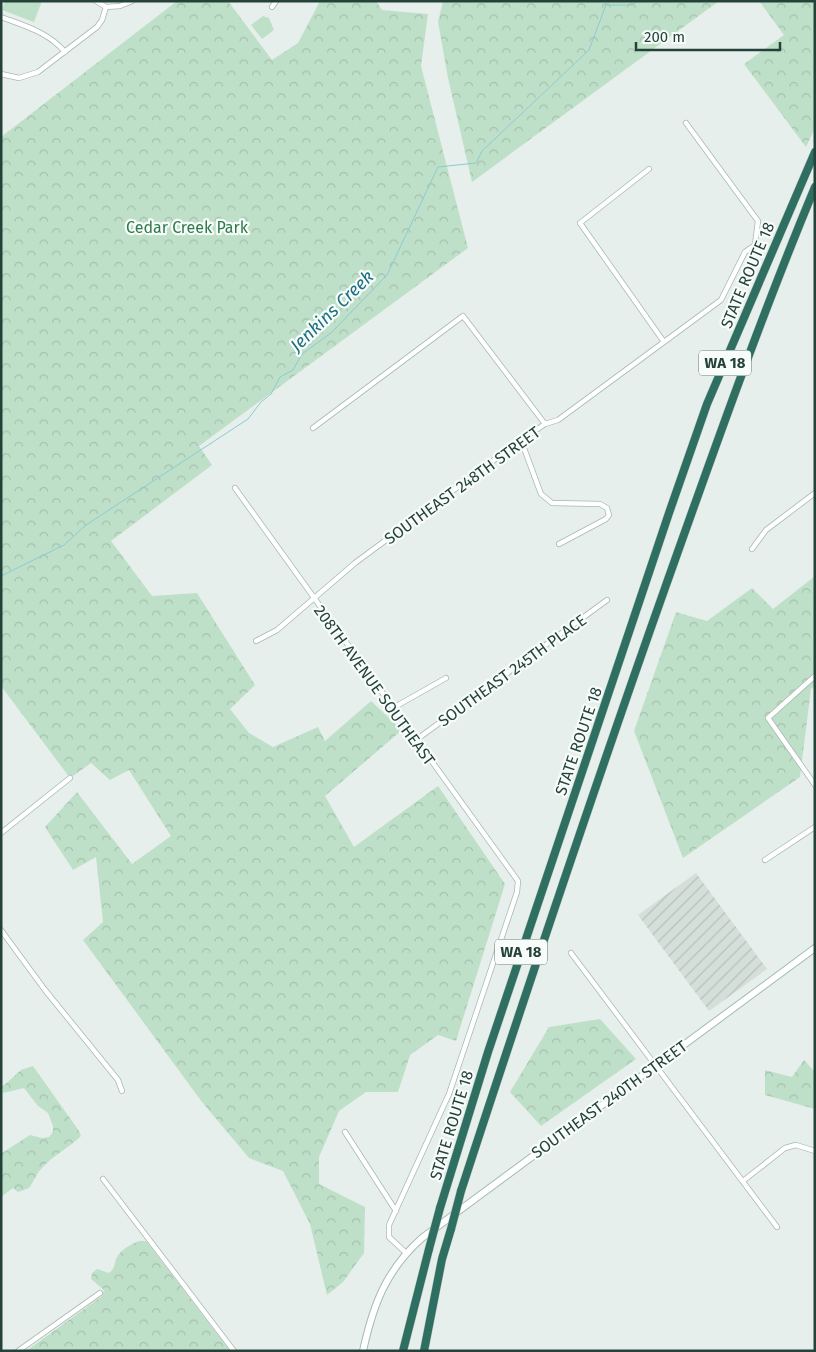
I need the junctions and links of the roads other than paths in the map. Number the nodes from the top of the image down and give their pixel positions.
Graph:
1 (96, 1) edge
2 (132, 1) edge
3 (276, 1) edge
4 (106, 7) junction
5 (272, 7) dead end
6 (1, 17) edge
7 (64, 52) junction
8 (1, 74) edge
9 (686, 123) dead end
10 (815, 152) edge
11 (649, 169) dead end
12 (815, 187) edge
13 (664, 342) junction
14 (545, 424) junction
15 (313, 428) dead end
16 (521, 440) junction
17 (234, 488) dead end
18 (815, 493) edge
19 (558, 544) dead end
20 (752, 549) dead end
21 (312, 598) junction
22 (607, 600) dead end
23 (256, 640) dead end
24 (815, 676) edge
25 (446, 678) dead end
26 (393, 708) junction
27 (416, 740) junction
28 (70, 778) dead end
29 (815, 785) edge
30 (815, 826) edge
31 (1, 833) edge
32 (765, 860) dead end
33 (1, 930) edge
34 (815, 948) edge
35 (571, 953) dead end
36 (655, 1064) junction
37 (122, 1091) dead end
38 (345, 1132) dead end
39 (815, 1151) edge
40 (103, 1180) dead end
41 (743, 1181) junction
42 (396, 1211) junction
43 (777, 1227) dead end
44 (406, 1253) junction
45 (100, 1293) dead end
46 (18, 1351) edge
47 (234, 1351) edge
48 (363, 1351) edge
49 (403, 1351) edge
50 (424, 1351) edge

1 - 4 street
2 - 4 street
3 - 5 street
4 - 7 street
6 - 7 street
7 - 8 street
9 - 13 street, SOUTHEAST 248TH STREET
10 - 49 highway, STATE ROUTE 18 / WA 18, bridge
11 - 13 street
12 - 50 highway, STATE ROUTE 18 / WA 18, bridge
13 - 14 street, SOUTHEAST 248TH STREET
14 - 15 street
14 - 16 street, SOUTHEAST 248TH STREET
16 - 19 street
16 - 21 street, SOUTHEAST 248TH STREET
17 - 21 street, 208TH AVENUE SOUTHEAST
18 - 20 street
21 - 23 street, SOUTHEAST 248TH STREET
21 - 26 street, 208TH AVENUE SOUTHEAST
22 - 27 street, SOUTHEAST 245TH PLACE
24 - 29 street
25 - 26 street
26 - 27 street, 208TH AVENUE SOUTHEAST
27 - 42 street, 208TH AVENUE SOUTHEAST
28 - 31 street
30 - 32 street
33 - 37 street
34 - 36 main road, SOUTHEAST 240TH STREET
35 - 36 street
36 - 41 street
36 - 44 main road, SOUTHEAST 240TH STREET
38 - 42 street
39 - 41 street
40 - 47 street
41 - 43 street
42 - 44 street
44 - 48 main road, SOUTHEAST 240TH STREET
45 - 46 street

